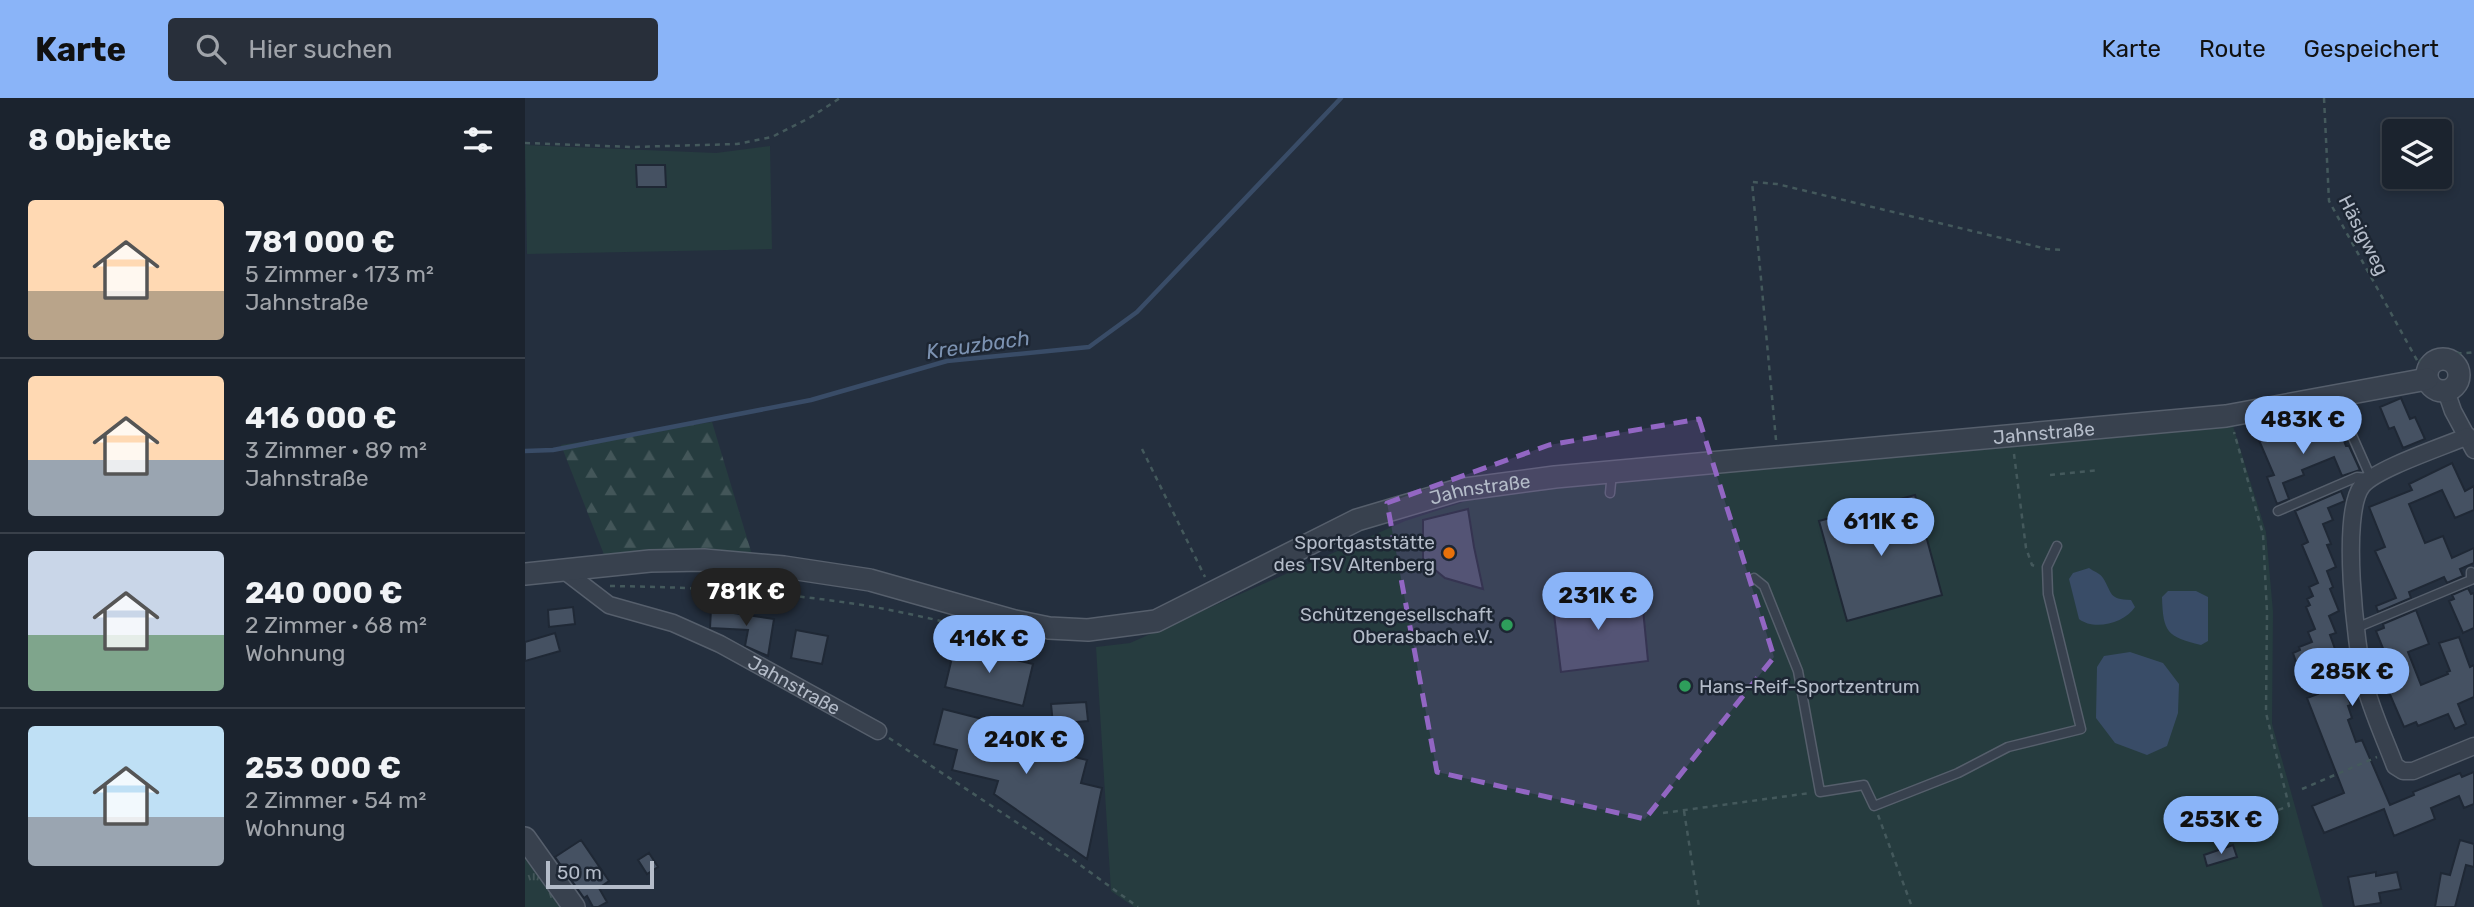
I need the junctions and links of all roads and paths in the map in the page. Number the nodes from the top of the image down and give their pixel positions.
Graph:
1 (840, 98) edge
2 (2324, 98) edge
3 (525, 143) edge
4 (2064, 250) dead end
5 (2474, 352) edge
6 (2425, 370) junction
7 (2466, 370) edge
8 (2446, 391) junction
9 (2238, 414) junction
10 (2347, 424) dead end
11 (2011, 437) junction
12 (2471, 443) edge
13 (1142, 449) dead end
14 (1775, 457) junction
15 (2098, 470) dead end
16 (2050, 475) dead end
17 (2371, 478) junction
18 (2278, 511) dead end
19 (2057, 546) dead end
20 (2047, 567) junction
21 (562, 569) junction
22 (2471, 572) dead end
23 (525, 574) edge
24 (1754, 578) dead end
25 (584, 586) junction
26 (1212, 592) junction
27 (963, 626) dead end
28 (2356, 628) junction
29 (878, 731) joint
30 (2474, 746) edge
31 (2390, 752) junction
32 (2302, 789) dead end
33 (1820, 792) junction
34 (1874, 806) junction
35 (1684, 811) junction
36 (1663, 813) dead end
37 (525, 838) edge
38 (2194, 841) dead end
39 (574, 907) edge
40 (1138, 907) edge
41 (1699, 907) edge
42 (1912, 907) edge

1 - 3 path
2 - 6 path, Häsigweg
4 - 14 path
5 - 6 path
6 - 7 street, Jahnstraße
6 - 8 street
6 - 9 street, Jahnstraße
7 - 8 street, Jahnstraße
8 - 12 street
9 - 11 street, Jahnstraße
9 - 38 path
10 - 17 lane
11 - 14 street, Jahnstraße
11 - 20 path
12 - 17 street
13 - 26 path
14 - 26 street, Jahnstraße
15 - 16 path
17 - 18 lane
17 - 28 street
19 - 20 lane
20 - 34 lane
21 - 23 street, Jahnstraße
21 - 25 street, Jahnstraße
21 - 26 street, Jahnstraße
22 - 28 lane
24 - 33 lane
25 - 27 path
25 - 29 street, Jahnstraße
28 - 31 street
29 - 40 path
30 - 31 street
31 - 32 path
33 - 34 lane
33 - 35 path
34 - 42 path
35 - 36 path
35 - 41 path
37 - 39 street

